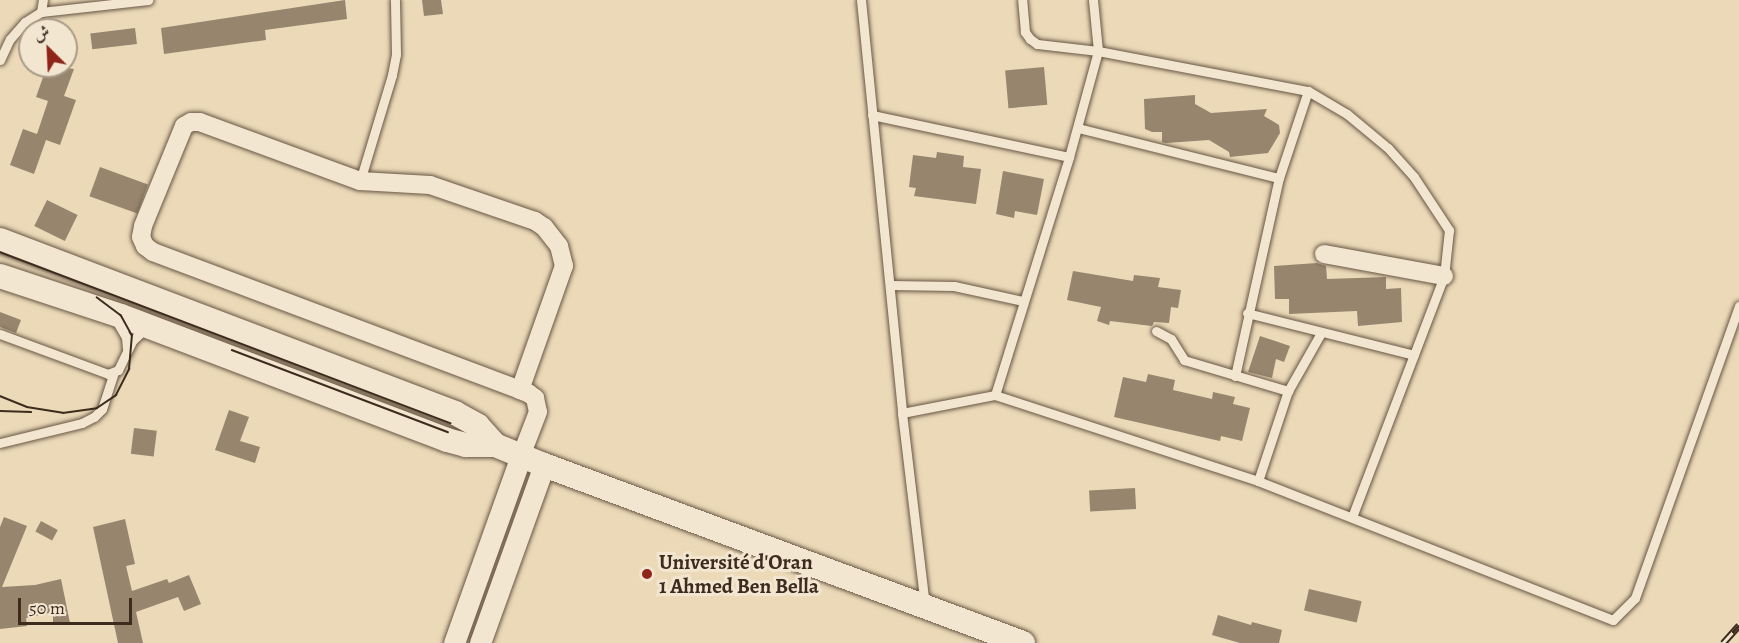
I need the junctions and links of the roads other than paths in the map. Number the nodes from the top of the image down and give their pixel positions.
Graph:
1 (43, 0) edge
2 (148, 0) edge
3 (395, 0) edge
4 (861, 0) edge
5 (1022, 0) edge
6 (1093, 0) edge
7 (41, 12) junction
8 (1098, 51) junction
9 (0, 60) edge
10 (1308, 91) junction
11 (872, 116) junction
12 (1078, 128) junction
13 (1070, 157) junction
14 (1279, 178) junction
15 (360, 181) junction
16 (0, 240) edge
17 (1324, 254) dead end
18 (0, 276) edge
19 (1444, 276) junction
20 (890, 285) junction
21 (1023, 302) junction
22 (1739, 306) edge
23 (106, 311) junction
24 (1247, 313) junction
25 (154, 328) junction
26 (1156, 331) dead end
27 (1321, 333) junction
28 (0, 334) edge
29 (126, 351) junction
30 (1414, 355) junction
31 (114, 373) junction
32 (1235, 376) junction
33 (520, 390) junction
34 (1288, 391) junction
35 (995, 395) junction
36 (902, 412) junction
37 (0, 442) edge
38 (495, 444) junction
39 (522, 456) junction
40 (544, 465) junction
41 (1258, 481) junction
42 (1352, 517) junction
43 (926, 608) junction
44 (454, 643) edge
45 (480, 643) edge
46 (1023, 643) edge

1 - 7 lane
2 - 7 lane
3 - 15 lane
4 - 11 lane
5 - 8 lane
6 - 8 lane
7 - 9 lane
8 - 10 lane
8 - 12 lane
10 - 14 lane
10 - 19 lane
11 - 13 lane
11 - 20 lane
12 - 13 lane
12 - 14 lane
13 - 21 lane
14 - 24 lane
15 - 33 street
15 - 33 street
16 - 38 main road
17 - 19 street
18 - 23 main road
19 - 30 lane
20 - 21 lane
20 - 36 lane
21 - 35 lane
22 - 42 lane
23 - 25 main road
23 - 29 lane
24 - 27 lane
24 - 32 lane
25 - 29 lane
25 - 38 main road
26 - 32 lane
27 - 30 lane
27 - 34 lane
28 - 31 lane
29 - 31 lane
30 - 42 lane
31 - 37 lane
32 - 34 lane
33 - 39 street
34 - 41 lane
35 - 36 lane
35 - 41 lane
36 - 43 lane
38 - 39 main road
39 - 40 main road
39 - 44 street
40 - 43 main road
40 - 45 street
41 - 42 lane
43 - 46 main road

